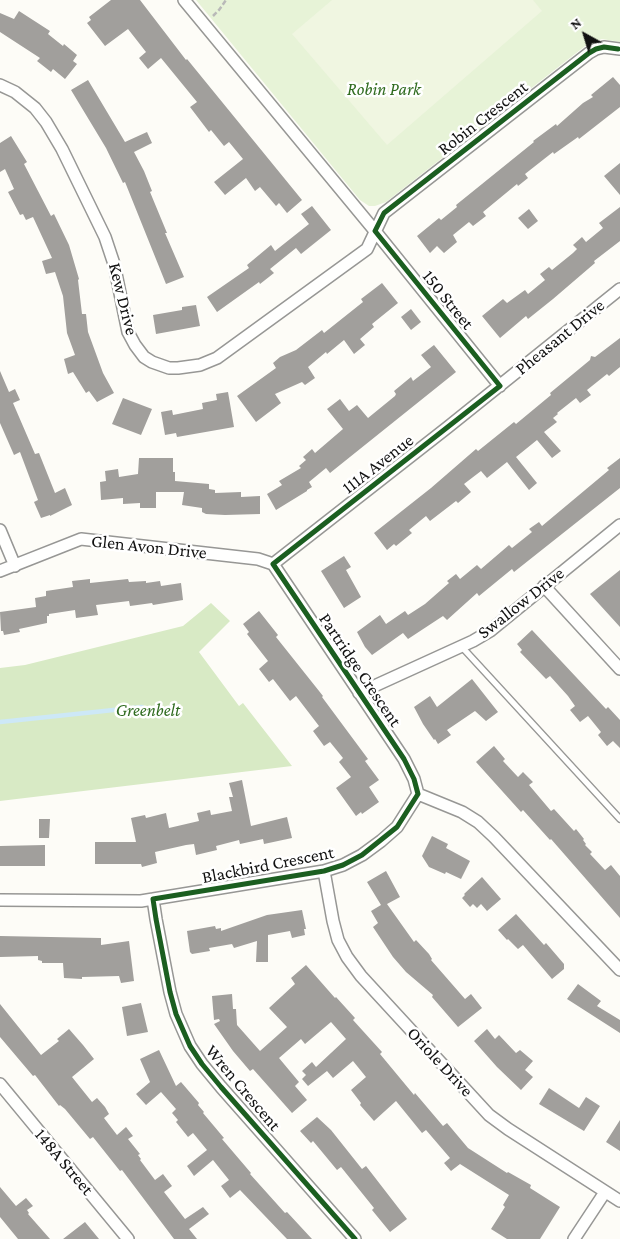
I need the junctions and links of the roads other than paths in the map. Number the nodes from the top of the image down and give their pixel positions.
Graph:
1 (184, 0) edge
2 (620, 49) edge
3 (0, 85) edge
4 (375, 232) junction
5 (620, 289) edge
6 (500, 386) junction
7 (620, 525) edge
8 (0, 530) edge
9 (273, 564) junction
10 (15, 566) junction
11 (0, 571) edge
12 (544, 586) junction
13 (461, 646) junction
14 (620, 669) edge
15 (359, 693) junction
16 (418, 794) junction
17 (620, 818) edge
18 (324, 872) junction
19 (153, 899) junction
20 (0, 900) edge
21 (620, 970) edge
22 (0, 1084) edge
23 (605, 1192) junction
24 (620, 1201) edge
25 (128, 1239) edge
26 (355, 1239) edge
27 (574, 1239) edge

1 - 4 street, 150 Street
2 - 4 street, Robin Crescent
3 - 4 street, Kew Drive
4 - 6 street, 150 Street
5 - 6 street, Pheasant Drive
6 - 9 street, 111A Avenue
7 - 12 street, Swallow Drive
8 - 10 street
9 - 10 street, Glen Avon Drive
9 - 15 street, Partridge Crescent
10 - 11 street, Glen Avon Drive
12 - 13 street, Swallow Drive
12 - 14 street
13 - 15 street, Swallow Drive
13 - 17 lane
15 - 16 street, Partridge Crescent
16 - 18 street, Blackbird Crescent
16 - 21 street
18 - 19 street, Blackbird Crescent
18 - 23 street, Oriole Drive
19 - 20 street, Blackbird Crescent
19 - 26 street, Wren Crescent
22 - 25 street, 148A Street
23 - 24 street, Oriole Drive
23 - 27 street

